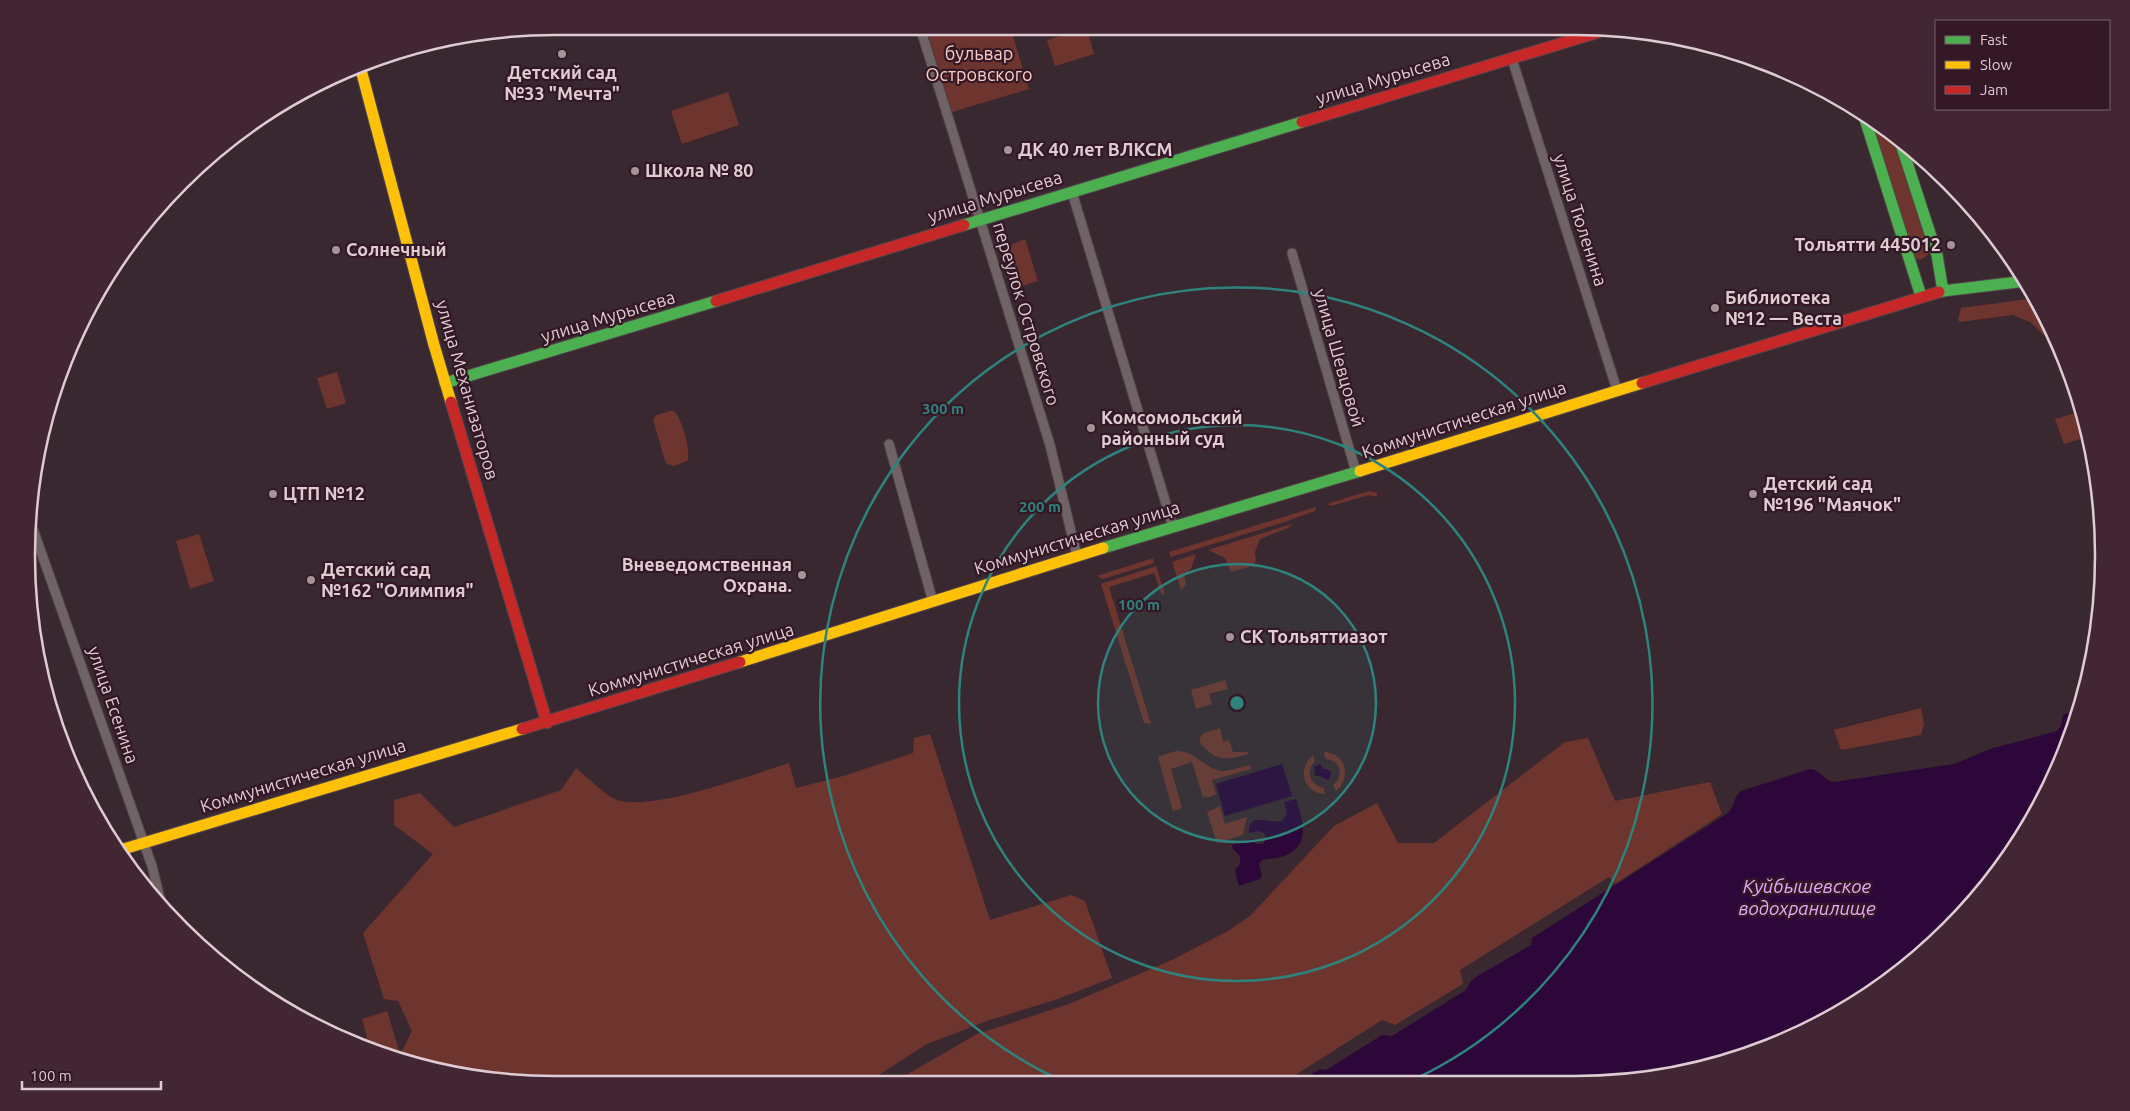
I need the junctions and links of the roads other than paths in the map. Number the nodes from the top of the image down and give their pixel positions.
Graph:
1 (922, 35) edge
2 (1588, 35) edge
3 (1512, 59) junction
4 (362, 73) edge
5 (1867, 125) edge
6 (1904, 153) edge
7 (1072, 192) junction
8 (980, 221) junction
9 (1292, 253) dead end
10 (2017, 282) edge
11 (1943, 291) junction
12 (1921, 296) junction
13 (445, 383) junction
14 (1617, 390) junction
15 (889, 444) dead end
16 (1356, 472) junction
17 (1173, 527) junction
18 (36, 536) edge
19 (1077, 556) junction
20 (933, 602) junction
21 (547, 722) junction
22 (142, 842) junction
23 (125, 848) edge
24 (158, 892) edge

1 - 8 street, переулок Островского
2 - 3 main road, улица Мурысева
3 - 7 main road, улица Мурысева
3 - 14 street, улица Тюленина
4 - 13 main road, улица Механизаторов
5 - 12 main road
6 - 11 main road
7 - 8 main road, улица Мурысева
7 - 17 street
8 - 13 main road, улица Мурысева
8 - 19 street, переулок Островского
9 - 16 street, улица Шевцовой
10 - 11 main road, Коммунистическая улица
11 - 12 main road, Коммунистическая улица
12 - 14 main road, Коммунистическая улица
13 - 21 main road, улица Механизаторов
14 - 16 main road, Коммунистическая улица
15 - 20 street
16 - 17 main road, Коммунистическая улица
17 - 19 main road, Коммунистическая улица
18 - 22 street, улица Есенина
19 - 20 main road, Коммунистическая улица
20 - 21 main road, Коммунистическая улица
21 - 22 main road, Коммунистическая улица
22 - 23 main road, Коммунистическая улица
22 - 24 street, улица Есенина

